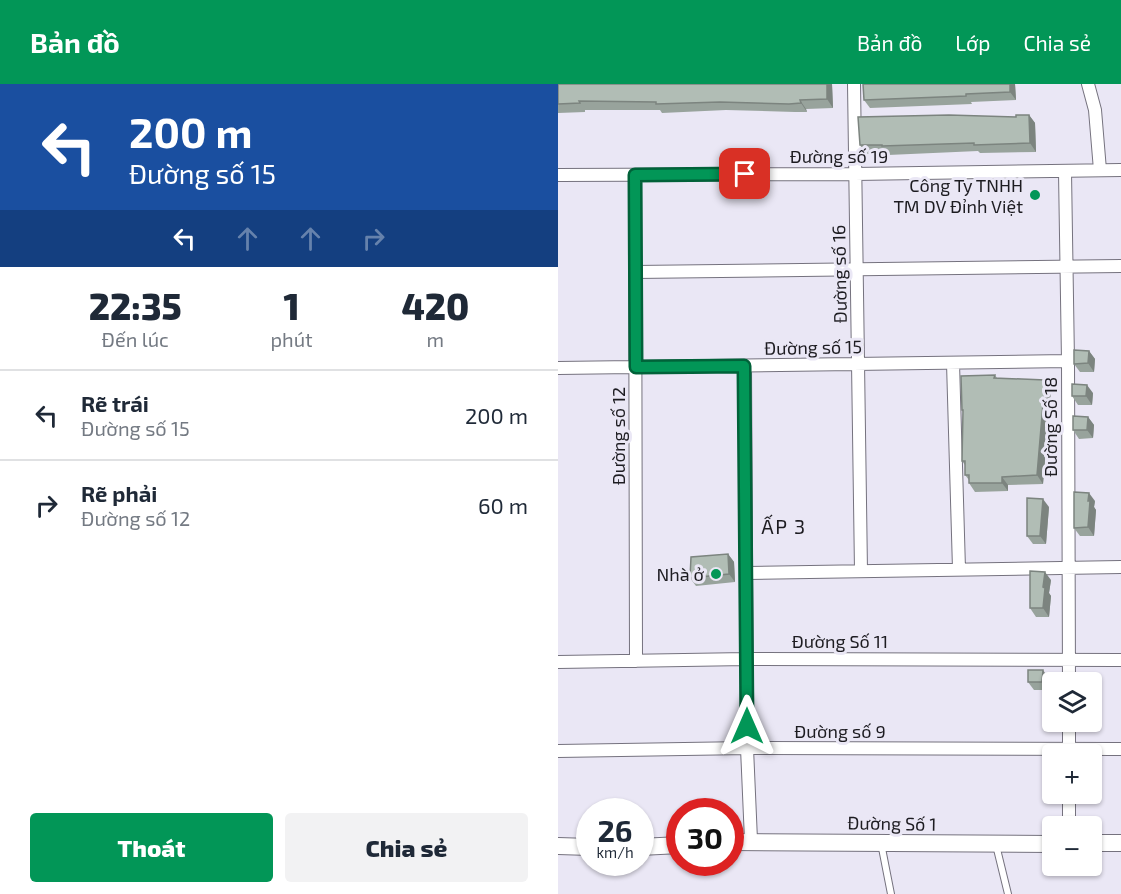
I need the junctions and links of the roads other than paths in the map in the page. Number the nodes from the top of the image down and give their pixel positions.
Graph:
1 (854, 84) edge
2 (1088, 84) edge
3 (1100, 170) junction
4 (1121, 170) edge
5 (1065, 172) junction
6 (855, 174) junction
7 (558, 175) edge
8 (635, 175) junction
9 (1121, 266) edge
10 (1067, 267) junction
11 (856, 269) junction
12 (636, 272) junction
13 (1068, 361) junction
14 (953, 363) junction
15 (858, 364) junction
16 (744, 366) junction
17 (636, 367) junction
18 (558, 368) edge
19 (1068, 567) junction
20 (1121, 567) edge
21 (959, 569) junction
22 (861, 571) junction
23 (747, 573) junction
24 (747, 659) junction
25 (1121, 660) edge
26 (636, 661) junction
27 (1069, 661) junction
28 (558, 662) edge
29 (1069, 672) edge
30 (747, 748) junction
31 (1121, 749) edge
32 (1102, 750) edge
33 (558, 751) edge
34 (1042, 753) edge
35 (751, 840) junction
36 (744, 841) edge
37 (881, 842) junction
38 (1102, 843) edge
39 (1121, 843) edge
40 (996, 844) junction
41 (1042, 844) edge
42 (558, 846) edge
43 (576, 846) edge
44 (891, 894) edge
45 (1008, 894) edge

1 - 6 street, Đường số 16
2 - 3 street
3 - 4 street, Đường số 19
3 - 5 street, Đường số 19
5 - 6 street, Đường số 19
5 - 10 street, Đường Số 18
6 - 8 street, Đường số 19
6 - 11 street, Đường số 16
7 - 8 street, Đường số 19
8 - 12 street, Đường số 12
9 - 10 street
10 - 11 street
10 - 13 street, Đường Số 18
11 - 12 street
11 - 15 street, Đường số 16
12 - 17 street, Đường số 12
13 - 14 street, Đường số 15
13 - 19 street, Đường Số 18
14 - 15 street, Đường số 15
14 - 21 street
15 - 16 street, Đường số 15
15 - 22 street, Đường số 16
16 - 17 street, Đường số 15
16 - 23 street
17 - 18 street, Đường số 15
17 - 26 street, Đường số 12
19 - 20 street
19 - 21 street
19 - 27 street, Đường Số 18
21 - 22 street
22 - 23 street
23 - 24 street
24 - 26 street, Đường Số 11
24 - 27 street, Đường Số 11
24 - 30 street
25 - 27 street, Đường Số 11
26 - 28 street, Đường Số 11
27 - 29 street, Đường Số 18
30 - 33 street, Đường số 9
30 - 34 street, Đường số 9
30 - 35 street
31 - 32 street, Đường số 9
35 - 36 street, Đường Số 1
35 - 37 street, Đường Số 1
37 - 40 street, Đường Số 1
37 - 44 lane
38 - 39 street
40 - 41 street, Đường Số 1
40 - 45 lane
42 - 43 street

